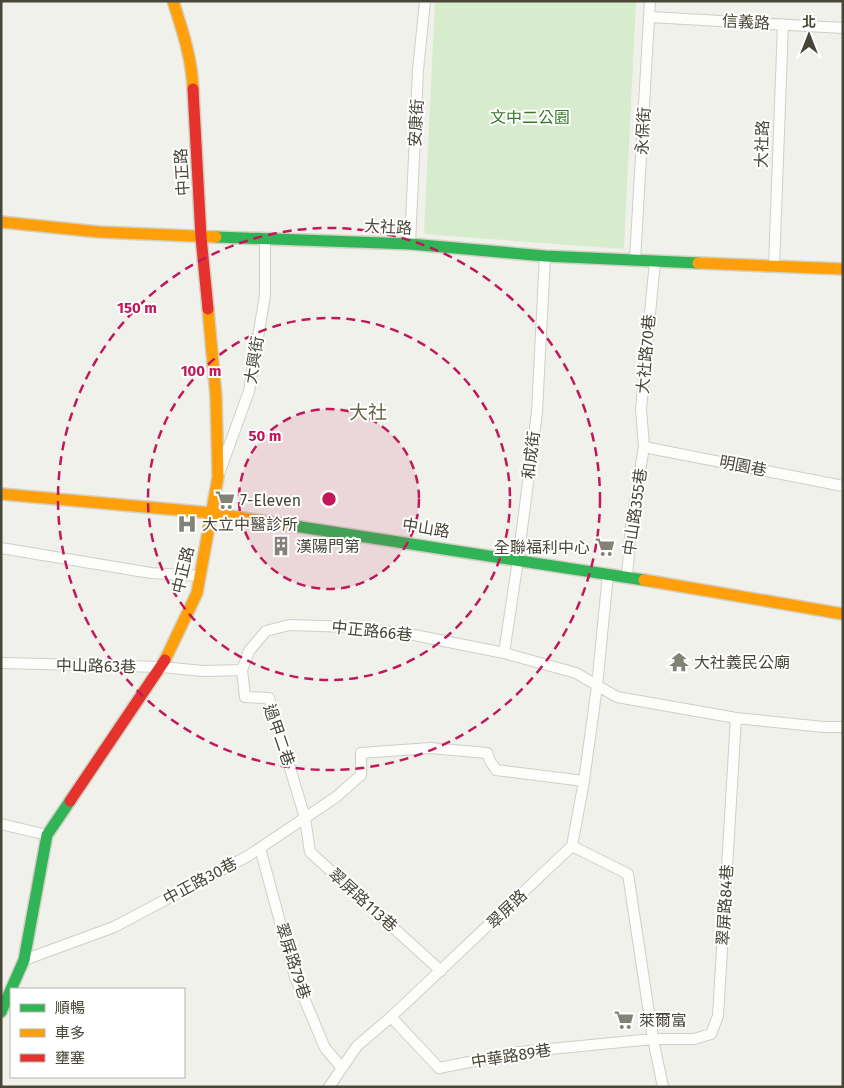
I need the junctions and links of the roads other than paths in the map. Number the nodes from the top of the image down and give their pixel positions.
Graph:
1 (173, 1) edge
2 (425, 1) edge
3 (650, 1) edge
4 (650, 17) junction
5 (783, 24) junction
6 (843, 28) edge
7 (1, 222) edge
8 (201, 237) junction
9 (265, 238) junction
10 (410, 244) junction
11 (545, 256) junction
12 (635, 260) junction
13 (655, 261) junction
14 (774, 266) junction
15 (843, 269) edge
16 (644, 447) junction
17 (218, 477) junction
18 (843, 486) edge
19 (1, 494) edge
20 (212, 513) junction
21 (1, 548) edge
22 (518, 560) junction
23 (608, 574) junction
24 (200, 576) junction
25 (627, 577) junction
26 (843, 614) edge
27 (504, 653) junction
28 (1, 663) edge
29 (162, 668) junction
30 (242, 670) junction
31 (597, 686) junction
32 (736, 718) junction
33 (843, 727) edge
34 (584, 781) junction
35 (305, 818) junction
36 (1, 824) edge
37 (47, 835) junction
38 (572, 846) junction
39 (260, 848) junction
40 (24, 960) junction
41 (441, 971) junction
42 (12, 988) edge
43 (10, 992) edge
44 (1, 1012) edge
45 (391, 1017) junction
46 (653, 1039) junction
47 (342, 1068) junction
48 (329, 1087) edge
49 (662, 1087) edge

1 - 8 main road, 中正路
2 - 10 street, 安康街
3 - 4 street, 永保街
4 - 5 street, 信義路
4 - 12 street, 永保街
5 - 6 street, 信義路
5 - 14 street, 大社路
7 - 8 main road, 大社路
8 - 9 main road, 大社路
8 - 17 main road, 中正路
9 - 10 main road, 大社路
9 - 17 street, 大興街
10 - 11 main road, 大社路
11 - 12 main road, 大社路
11 - 22 street, 和成街
12 - 13 main road, 大社路
13 - 14 main road, 大社路
13 - 16 street, 大社路70巷
14 - 15 main road, 大社路
16 - 18 street, 明園巷
16 - 25 street, 中山路355巷
17 - 20 main road, 中正路
19 - 20 main road, 中山路
20 - 22 main road, 中山路
20 - 24 main road, 中正路
21 - 24 street
22 - 23 main road, 中山路
22 - 27 street, 和成街
23 - 25 main road, 中山路
23 - 31 street
24 - 29 main road, 中正路
25 - 26 main road, 中山路
27 - 30 street, 中正路66巷
27 - 31 street, 中正路66巷
28 - 29 street, 中山路63巷
29 - 30 street
29 - 37 main road, 中正路
30 - 35 street, 過甲二巷
31 - 32 street
31 - 34 street
32 - 33 street
32 - 46 street, 翠屏路84巷
34 - 35 street, 中正路30巷
34 - 38 street
35 - 39 street, 中正路30巷
35 - 41 street, 翠屏路113巷
36 - 37 street
37 - 40 main road, 中正路
38 - 41 street, 翠屏路
38 - 46 street
39 - 40 street, 中正路30巷
39 - 47 street, 翠屏路79巷
40 - 42 main road, 中正路
41 - 45 street, 翠屏路
43 - 44 main road, 中正路
45 - 46 street, 中華路89巷
45 - 47 street, 翠屏路
46 - 49 street
47 - 48 street, 翠屏路

